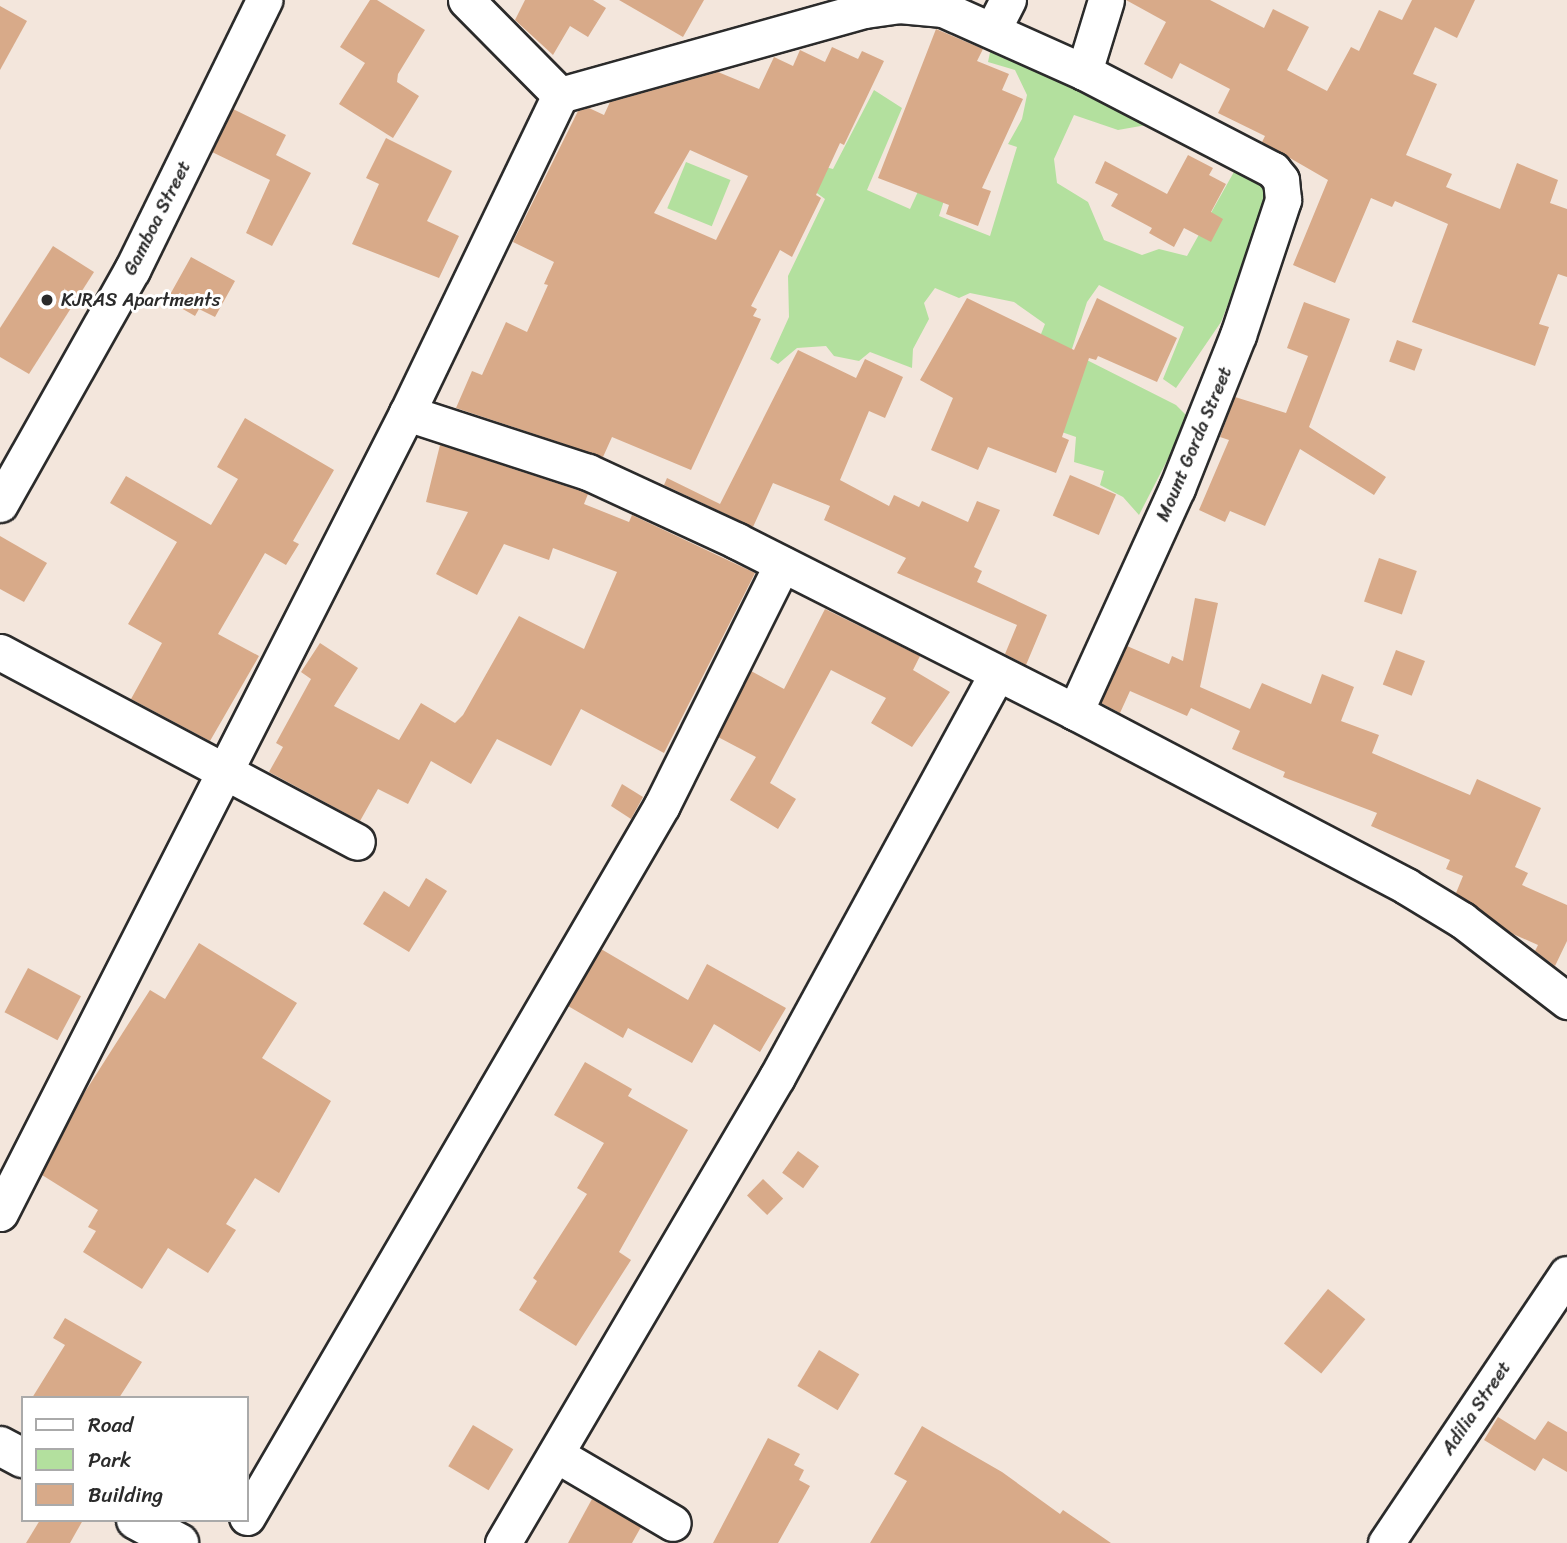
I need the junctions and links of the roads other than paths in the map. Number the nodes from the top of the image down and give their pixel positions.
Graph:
1 (264, 0) edge
2 (467, 0) edge
3 (1106, 0) edge
4 (1001, 14) edge
5 (1084, 72) junction
6 (560, 95) junction
7 (407, 413) junction
8 (0, 504) edge
9 (782, 564) junction
10 (0, 652) edge
11 (997, 673) junction
12 (1075, 712) junction
13 (226, 774) junction
14 (357, 842) dead end
15 (1567, 1001) edge
16 (0, 1213) edge
17 (1567, 1274) edge
18 (0, 1446) edge
19 (557, 1455) junction
20 (21, 1457) edge
21 (248, 1516) edge
22 (244, 1522) edge
23 (673, 1523) dead end
24 (232, 1543) edge
25 (503, 1543) edge
26 (1386, 1543) edge

1 - 8 street, Gamboa Street
2 - 6 street
3 - 5 street
4 - 5 street
4 - 6 street
5 - 12 street, Mount Gorda Street
6 - 7 street
7 - 9 street
7 - 13 street
9 - 11 street
9 - 21 street
10 - 13 street
11 - 12 street
11 - 19 street
12 - 15 street
13 - 14 street
13 - 16 street
17 - 26 street, Adilia Street
18 - 20 main road
19 - 23 street
19 - 25 street
22 - 24 street

